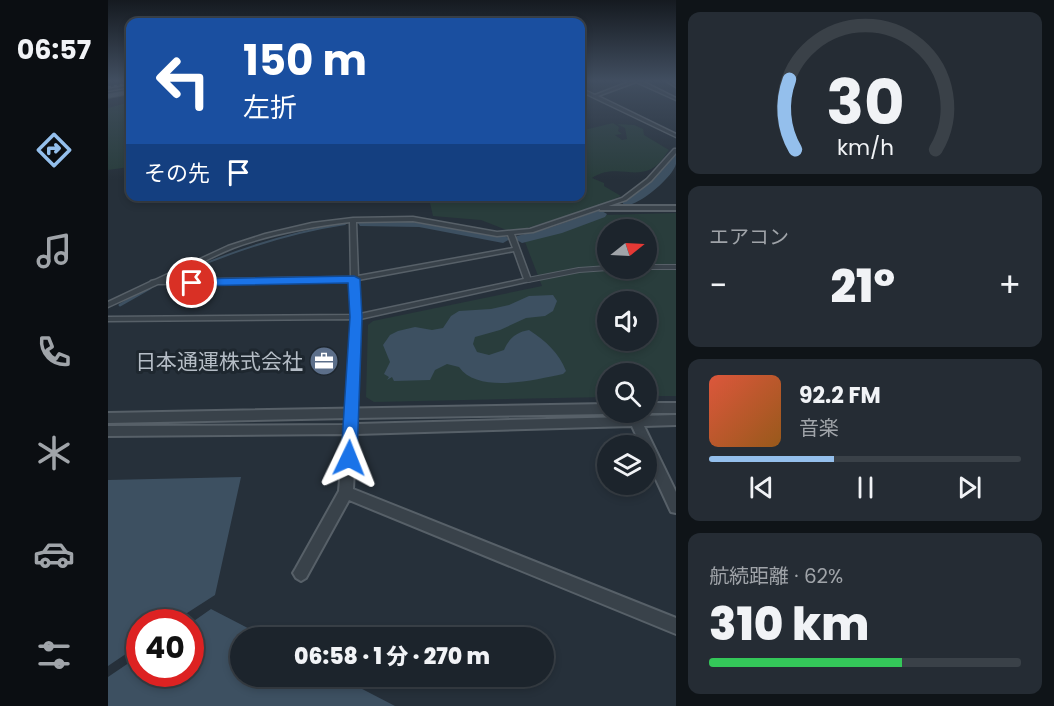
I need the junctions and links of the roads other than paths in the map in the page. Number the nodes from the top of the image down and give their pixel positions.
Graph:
1 (629, 113) edge
2 (676, 136) edge
3 (676, 150) edge
4 (603, 208) junction
5 (676, 208) edge
6 (353, 220) junction
7 (511, 234) junction
8 (516, 249) junction
9 (657, 267) edge
10 (676, 267) edge
11 (597, 269) edge
12 (354, 279) junction
13 (528, 280) junction
14 (153, 282) junction
15 (108, 305) edge
16 (356, 317) junction
17 (108, 319) edge
18 (657, 408) edge
19 (676, 408) edge
20 (597, 409) edge
21 (351, 413) junction
22 (108, 418) edge
23 (597, 419) edge
24 (657, 419) edge
25 (676, 420) edge
26 (636, 423) edge
27 (350, 429) junction
28 (108, 431) edge
29 (346, 492) junction
30 (676, 507) edge
31 (301, 573) dead end
32 (676, 626) edge

1 - 2 street
3 - 4 street
4 - 5 street
4 - 7 street
6 - 7 street
6 - 12 street
6 - 14 street
7 - 8 street
8 - 12 street
8 - 13 street
9 - 10 lane
11 - 13 lane
12 - 14 street
12 - 16 street
13 - 16 street
14 - 15 street
16 - 17 street
16 - 21 street
18 - 19 street
20 - 21 street
21 - 22 street
21 - 27 street
23 - 27 street
24 - 25 street
26 - 30 street
27 - 28 street
27 - 29 street
29 - 31 street
29 - 32 street

